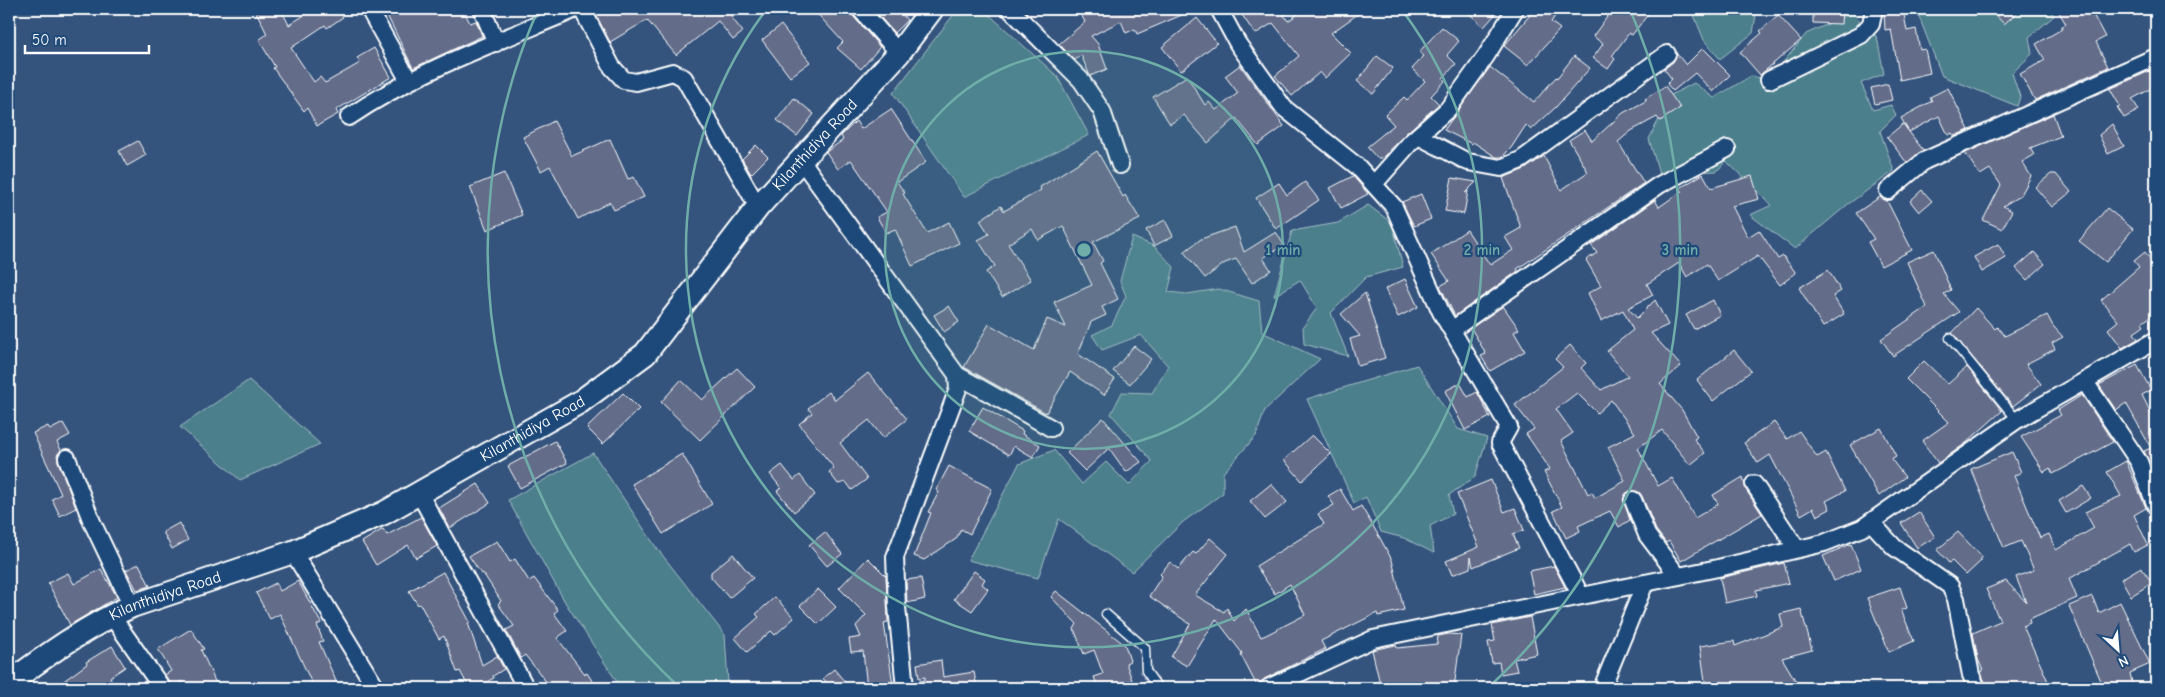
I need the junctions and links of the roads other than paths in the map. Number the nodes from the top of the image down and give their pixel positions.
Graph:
1 (369, 9) edge
2 (482, 9) edge
3 (576, 9) edge
4 (582, 9) edge
5 (860, 9) edge
6 (932, 9) edge
7 (1010, 9) edge
8 (1219, 9) edge
9 (1515, 9) edge
10 (1874, 9) edge
11 (496, 43) junction
12 (899, 53) junction
13 (1667, 54) dead end
14 (2156, 57) edge
15 (1769, 80) dead end
16 (409, 81) junction
17 (350, 117) dead end
18 (1418, 136) junction
19 (1727, 149) dead end
20 (801, 160) junction
21 (1120, 165) dead end
22 (1374, 184) junction
23 (1888, 191) dead end
24 (758, 207) junction
25 (1453, 329) junction
26 (1950, 338) dead end
27 (2156, 340) edge
28 (957, 374) junction
29 (2085, 382) junction
30 (2017, 420) junction
31 (1051, 428) dead end
32 (67, 458) dead end
33 (1754, 484) dead end
34 (419, 493) junction
35 (1634, 500) dead end
36 (2156, 506) edge
37 (1871, 522) junction
38 (1797, 549) junction
39 (293, 552) junction
40 (1678, 576) junction
41 (1644, 583) junction
42 (1581, 596) junction
43 (132, 606) junction
44 (1106, 614) dead end
45 (111, 615) junction
46 (9, 683) edge
47 (162, 688) edge
48 (376, 688) edge
49 (526, 688) edge
50 (905, 688) edge
51 (1158, 688) edge
52 (1268, 688) edge
53 (1602, 688) edge
54 (1977, 688) edge

1 - 16 street
2 - 11 street
3 - 11 street
4 - 24 street
5 - 12 street
6 - 12 street, Kilanthidiya Road
7 - 21 street
8 - 22 street
9 - 18 street
10 - 15 street
11 - 16 street
12 - 20 street, Kilanthidiya Road
13 - 18 street
14 - 23 street
16 - 17 street
18 - 22 street
19 - 25 street
20 - 24 street, Kilanthidiya Road
20 - 28 street
22 - 25 street
24 - 34 street, Kilanthidiya Road
25 - 42 street
26 - 30 lane
27 - 29 street
28 - 31 street
28 - 50 street
29 - 30 street
29 - 36 street
30 - 37 street
32 - 43 street
33 - 38 street
34 - 39 street, Kilanthidiya Road
34 - 49 street
35 - 40 street
37 - 38 street
37 - 54 street
38 - 40 street
39 - 43 street, Kilanthidiya Road
39 - 48 street
40 - 41 street
41 - 42 street
41 - 53 street
42 - 52 street
43 - 45 street, Kilanthidiya Road
44 - 51 lane
45 - 46 street, Kilanthidiya Road
45 - 47 street

